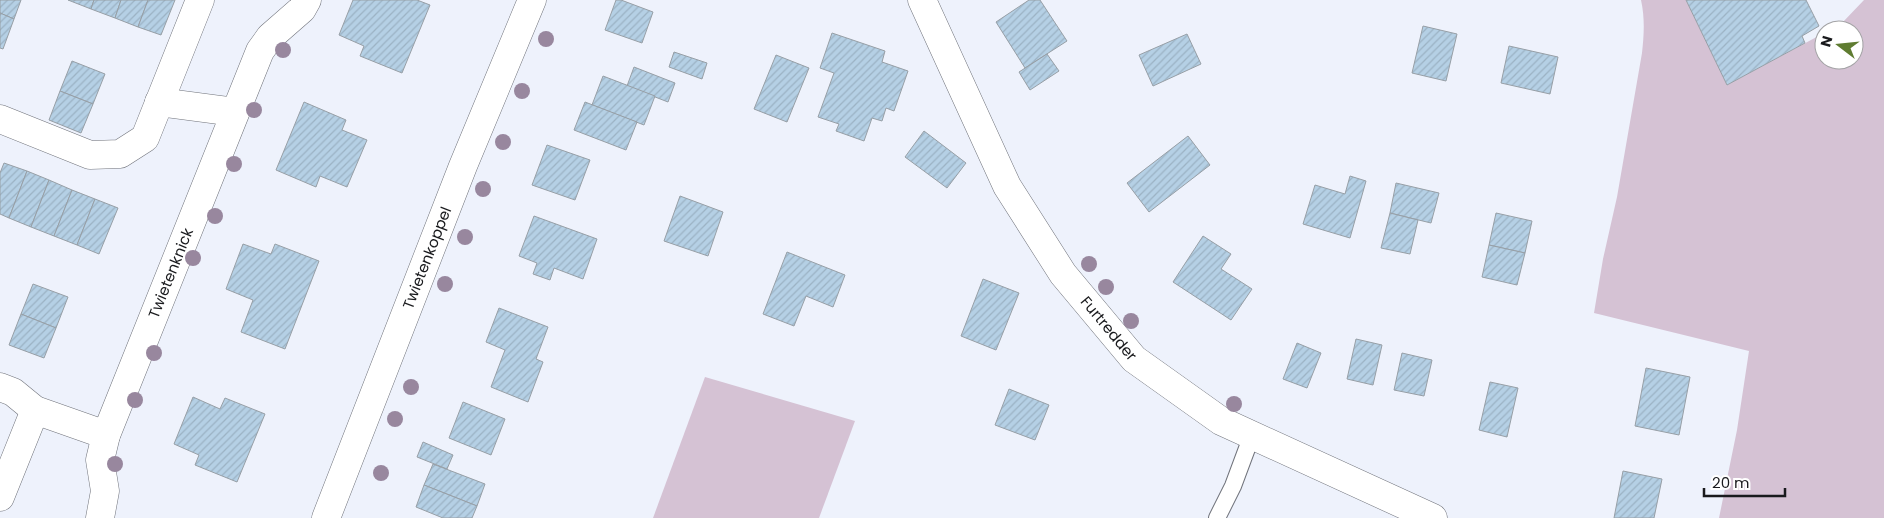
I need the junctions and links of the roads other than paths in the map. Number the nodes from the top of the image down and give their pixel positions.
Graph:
1 (200, 0) edge
2 (307, 0) edge
3 (532, 0) edge
4 (922, 0) edge
5 (159, 102) junction
6 (235, 112) junction
7 (0, 119) edge
8 (0, 387) edge
9 (35, 410) junction
10 (106, 435) junction
11 (1252, 435) junction
12 (0, 497) edge
13 (100, 518) edge
14 (326, 518) edge
15 (1217, 518) edge
16 (1434, 518) edge

1 - 5 street
2 - 6 street, Twietenknick
3 - 14 street, Twietenkoppel
4 - 11 street, Furtredder
5 - 6 street
5 - 7 street
6 - 10 street, Twietenknick
8 - 9 street
9 - 10 street
9 - 12 street
10 - 13 street, Twietenknick
11 - 15 lane
11 - 16 street, Furtredder

